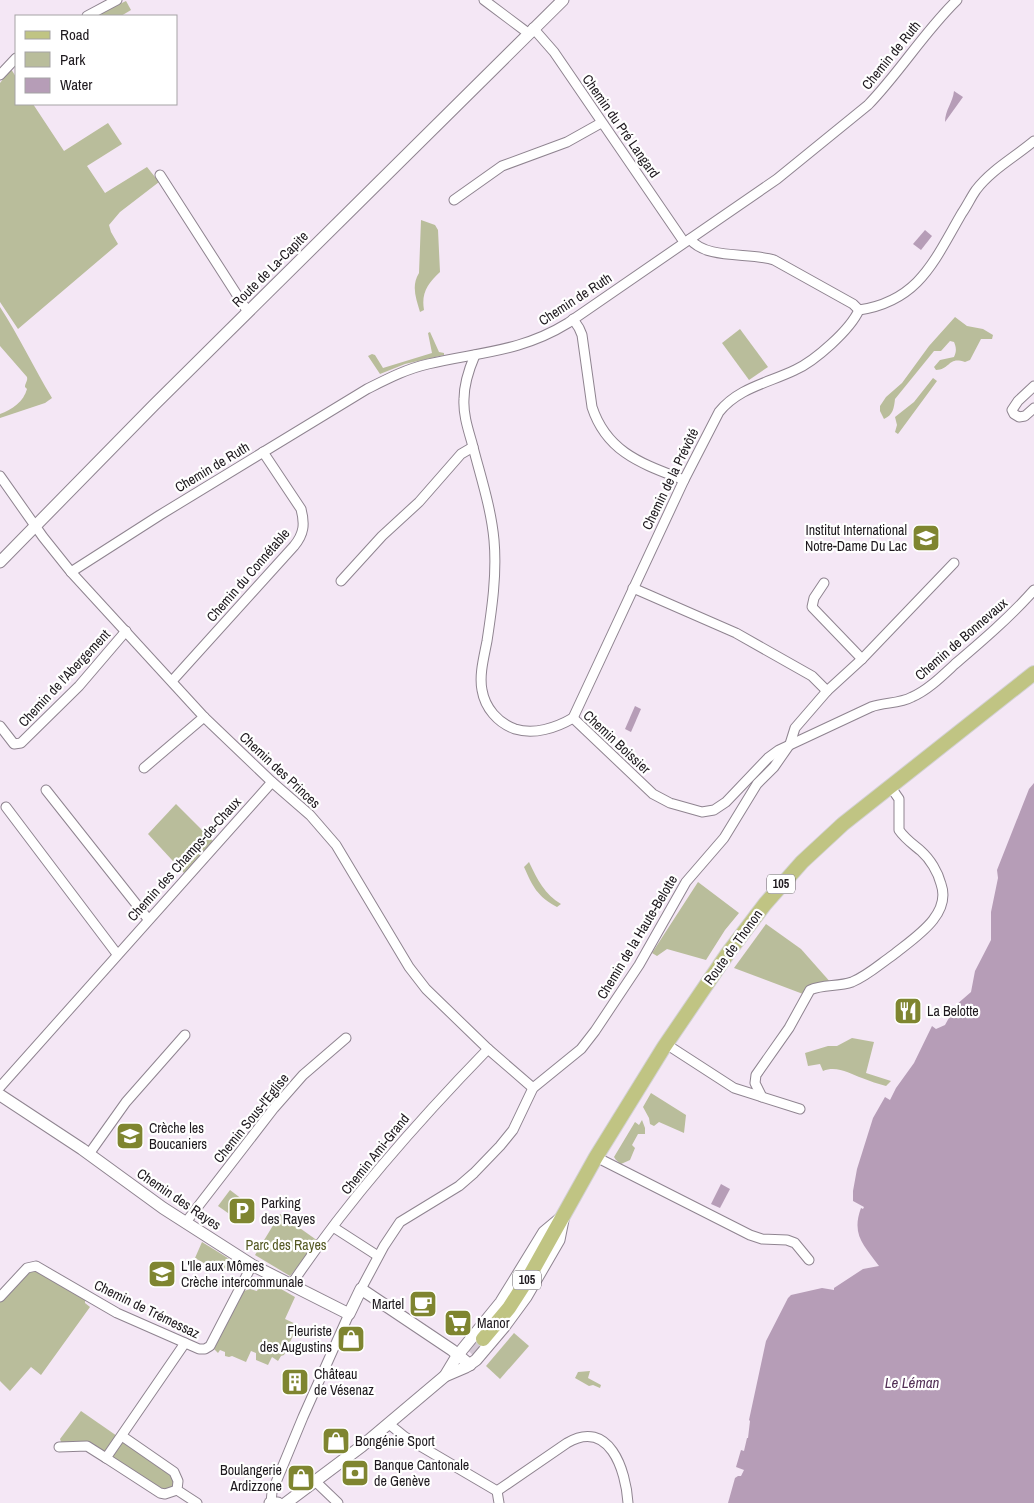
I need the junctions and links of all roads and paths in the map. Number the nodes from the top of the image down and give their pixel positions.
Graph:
1 (117, 0) edge
2 (484, 0) edge
3 (562, 0) edge
4 (957, 0) edge
5 (89, 15) edge
6 (531, 31) junction
7 (15, 59) edge
8 (0, 74) edge
9 (601, 123) junction
10 (1034, 141) edge
11 (160, 175) dead end
12 (454, 200) dead end
13 (687, 240) junction
14 (859, 310) junction
15 (248, 312) junction
16 (573, 319) junction
17 (475, 355) junction
18 (1034, 386) edge
19 (1034, 408) edge
20 (473, 447) junction
21 (263, 452) junction
22 (0, 476) edge
23 (684, 480) junction
24 (36, 526) junction
25 (0, 562) edge
26 (954, 563) dead end
27 (72, 572) junction
28 (341, 581) dead end
29 (824, 583) dead end
30 (633, 588) junction
31 (1034, 590) edge
32 (126, 631) junction
33 (862, 659) junction
34 (1034, 673) edge
35 (172, 682) junction
36 (827, 691) junction
37 (204, 717) junction
38 (573, 718) junction
39 (0, 726) edge
40 (790, 744) junction
41 (144, 768) dead end
42 (272, 782) junction
43 (890, 786) junction
44 (46, 790) dead end
45 (6, 807) dead end
46 (148, 919) junction
47 (117, 954) junction
48 (185, 1035) dead end
49 (346, 1038) dead end
50 (666, 1044) junction
51 (488, 1048) junction
52 (533, 1088) junction
53 (0, 1094) edge
54 (762, 1097) junction
55 (800, 1109) dead end
56 (89, 1154) junction
57 (596, 1157) junction
58 (563, 1216) junction
59 (186, 1222) junction
60 (333, 1227) junction
61 (378, 1256) junction
62 (809, 1260) dead end
63 (252, 1266) junction
64 (291, 1285) junction
65 (361, 1290) junction
66 (0, 1296) edge
67 (350, 1314) junction
68 (484, 1339) tunnel mouth
69 (185, 1343) junction
70 (458, 1354) junction
71 (470, 1365) junction
72 (445, 1376) junction
73 (389, 1424) junction
74 (122, 1436) junction
75 (59, 1447) dead end
76 (106, 1458) junction
77 (315, 1481) junction
78 (178, 1490) junction
79 (497, 1491) junction
80 (197, 1503) edge
81 (271, 1503) edge
82 (278, 1503) edge
83 (286, 1503) edge
84 (338, 1503) edge
85 (498, 1503) edge
86 (628, 1503) edge

1 - 5 street
2 - 6 street, Chemin du Pré Langard
3 - 6 street, Route de La-Capite
4 - 13 street, Chemin de Ruth
6 - 9 street, Chemin du Pré Langard
6 - 15 street, Route de La-Capite
7 - 8 street
9 - 12 street
9 - 13 street, Chemin du Pré Langard
10 - 14 street
11 - 15 street
13 - 14 street, Chemin du Pré Langard
13 - 16 street, Chemin de Ruth
14 - 23 street, Chemin de la Prévôté
15 - 24 street, Route de La-Capite
16 - 17 street, Chemin de Ruth
16 - 23 street
17 - 20 street, Chemin Boissier
17 - 21 street, Chemin de Ruth
18 - 19 street
20 - 28 street
20 - 38 street, Chemin Boissier
21 - 27 street, Chemin de Ruth
21 - 35 street, Chemin du Connétable
22 - 24 street, Chemin des Princes
23 - 30 street, Chemin de la Prévôté
24 - 25 street, Route de La-Capite
24 - 27 street, Chemin des Princes
26 - 33 street
27 - 32 street, Chemin des Princes
29 - 33 street
30 - 36 street
30 - 38 street, Chemin de la Prévôté
31 - 40 street, Chemin de Bonnevaux
32 - 35 street, Chemin des Princes
32 - 39 street, Chemin de l'Abergement
33 - 36 street
34 - 43 main road, Route de Thonon / 105
35 - 37 street, Chemin des Princes
36 - 40 street
37 - 41 street
37 - 42 street, Chemin des Princes
38 - 40 street, Chemin Boissier
40 - 52 street, Chemin de la Haute-Belotte
42 - 46 street, Chemin des Champs-de-Chaux
42 - 51 street, Chemin des Princes
43 - 50 main road, Route de Thonon / 105
43 - 54 street
44 - 46 street
45 - 47 street
46 - 47 street, Chemin des Champs-de-Chaux
47 - 53 street, Chemin des Champs-de-Chaux
48 - 56 street
49 - 59 street, Chemin Sous-l'Eglise
50 - 54 street
50 - 57 main road, Route de Thonon / 105
51 - 52 street, Chemin des Princes
51 - 60 street, Chemin Ami-Grand
52 - 61 street
53 - 56 street, Chemin des Rayes
54 - 55 street
56 - 59 street, Chemin des Rayes
57 - 58 main road, Route de Thonon / 105
57 - 62 street
58 - 68 main road, 105
58 - 70 street, Route de Thonon / 105
58 - 71 street, Route de Thonon / 105
59 - 63 street, Chemin des Rayes
60 - 61 street
60 - 64 street, Chemin Ami-Grand
61 - 65 street
63 - 64 street, Chemin des Rayes
63 - 69 street, Chemin de Trémessaz
64 - 67 street, Chemin des Rayes
65 - 67 street
65 - 70 street
66 - 69 street, Chemin de Trémessaz
67 - 81 street
69 - 74 street
70 - 71 street
70 - 72 street, Route de Thonon / 105
71 - 72 street, Route de Thonon / 105
72 - 73 street, Route de Thonon / 105
73 - 77 street, Route de Thonon / 105
73 - 79 street
74 - 76 street
74 - 78 street
75 - 76 street
76 - 78 street
77 - 83 street, Route de Thonon / 105
77 - 84 street
78 - 80 street
79 - 85 street
79 - 86 street
81 - 82 street

